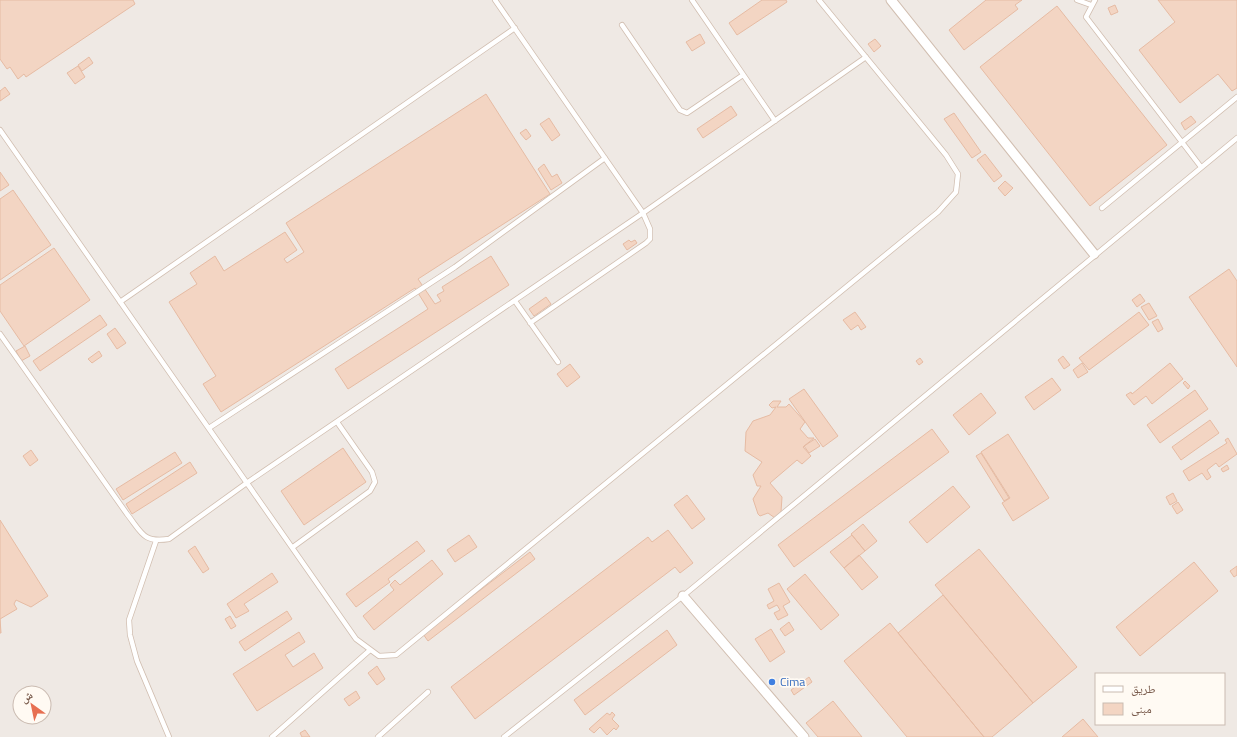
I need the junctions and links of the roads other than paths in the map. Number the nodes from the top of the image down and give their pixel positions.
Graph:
1 (495, 0) edge
2 (692, 0) edge
3 (819, 0) edge
4 (891, 0) edge
5 (1077, 0) edge
6 (1094, 0) edge
7 (1091, 4) junction
8 (622, 25) dead end
9 (515, 28) junction
10 (866, 57) junction
11 (743, 75) junction
12 (1237, 97) edge
13 (775, 121) junction
14 (0, 130) edge
15 (1182, 141) junction
16 (1236, 141) edge
17 (605, 158) junction
18 (1202, 167) junction
19 (1102, 208) dead end
20 (644, 213) junction
21 (1094, 254) junction
22 (515, 301) junction
23 (120, 302) junction
24 (530, 323) junction
25 (0, 334) edge
26 (558, 362) dead end
27 (337, 422) junction
28 (209, 428) junction
29 (248, 482) junction
30 (156, 541) junction
31 (293, 548) junction
32 (682, 596) junction
33 (370, 650) junction
34 (428, 692) dead end
35 (169, 737) edge
36 (272, 737) edge
37 (378, 737) edge
38 (504, 737) edge
39 (804, 737) edge

1 - 9 lane
2 - 11 lane
3 - 10 lane
4 - 21 street
5 - 7 lane
6 - 7 lane
7 - 15 lane
8 - 11 lane
9 - 17 lane
9 - 23 lane
10 - 13 lane
10 - 33 lane
11 - 13 lane
12 - 15 lane
13 - 20 lane
14 - 23 lane
15 - 18 lane
15 - 19 lane
16 - 18 lane
17 - 20 lane
17 - 28 lane
18 - 21 lane
20 - 22 lane
20 - 24 lane
21 - 32 lane
22 - 24 lane
22 - 27 lane
23 - 28 lane
24 - 26 lane
25 - 30 lane
27 - 29 lane
27 - 31 lane
28 - 29 lane
29 - 30 lane
29 - 31 lane
30 - 35 lane
31 - 33 lane
32 - 38 lane
32 - 39 street
33 - 36 lane
34 - 37 lane

